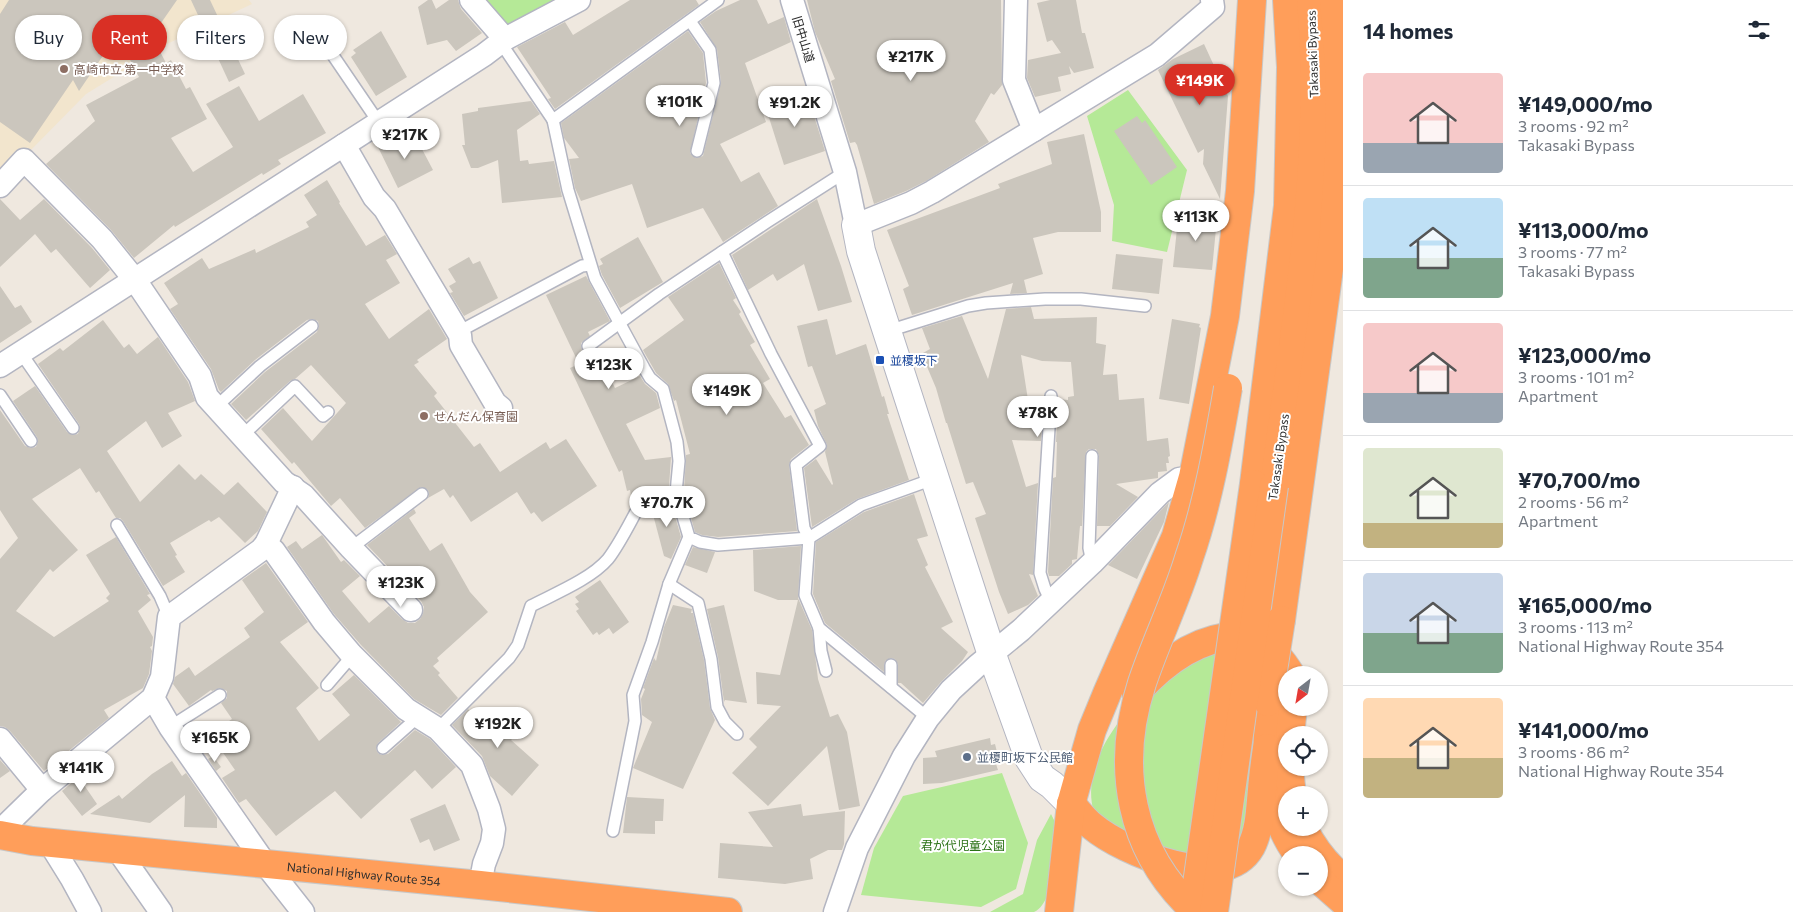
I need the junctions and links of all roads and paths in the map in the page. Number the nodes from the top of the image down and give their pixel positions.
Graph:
1 (471, 0) edge
2 (579, 0) edge
3 (718, 0) edge
4 (792, 0) edge
5 (1016, 0) edge
6 (1212, 0) edge
7 (1252, 0) edge
8 (1267, 0) edge
9 (1287, 0) edge
10 (1311, 0) edge
11 (1334, 0) edge
12 (690, 20) junction
13 (505, 39) junction
14 (336, 60) edge
15 (553, 120) junction
16 (380, 123) junction
17 (1034, 130) junction
18 (344, 145) junction
19 (696, 151) dead end
20 (845, 172) junction
21 (0, 186) edge
22 (856, 225) junction
23 (722, 252) junction
24 (590, 265) junction
25 (135, 280) junction
26 (1145, 306) dead end
27 (619, 324) junction
28 (312, 326) dead end
29 (888, 331) junction
30 (458, 332) junction
31 (588, 346) dead end
32 (21, 353) junction
33 (0, 366) edge
34 (0, 395) edge
35 (1051, 396) dead end
36 (216, 406) junction
37 (500, 408) dead end
38 (328, 412) dead end
39 (73, 428) dead end
40 (243, 435) junction
41 (31, 441) dead end
42 (1092, 456) dead end
43 (1193, 477) junction
44 (936, 478) junction
45 (1264, 485) junction
46 (293, 487) junction
47 (676, 493) junction
48 (422, 494) dead end
49 (118, 525) dead end
50 (689, 537) junction
51 (809, 538) junction
52 (266, 544) junction
53 (351, 548) junction
54 (1092, 563) junction
55 (669, 584) junction
56 (1051, 602) junction
57 (411, 610) dead end
58 (169, 617) junction
59 (819, 628) junction
60 (992, 655) junction
61 (352, 656) junction
62 (891, 665) dead end
63 (1281, 666) edge
64 (1286, 666) edge
65 (826, 671) dead end
66 (327, 685) dead end
67 (890, 687) junction
68 (220, 695) dead end
69 (153, 698) junction
70 (1278, 714) edge
71 (418, 717) junction
72 (928, 718) junction
73 (170, 727) junction
74 (438, 729) junction
75 (737, 734) dead end
76 (0, 739) edge
77 (383, 748) dead end
78 (1267, 748) junction
79 (1080, 771) junction
80 (42, 790) junction
81 (1278, 799) edge
82 (1071, 804) junction
83 (0, 831) edge
84 (613, 832) dead end
85 (0, 835) edge
86 (1305, 836) edge
87 (48, 842) junction
88 (117, 849) junction
89 (266, 865) junction
90 (1343, 878) edge
91 (480, 885) junction
92 (1328, 888) edge
93 (1343, 902) edge
94 (90, 912) edge
95 (161, 912) edge
96 (304, 912) edge
97 (728, 912) edge
98 (835, 912) edge
99 (1059, 912) edge
100 (1195, 912) edge
101 (1214, 912) edge

1 - 13 street
2 - 13 street
3 - 12 lane
4 - 20 street, 旧中山道
5 - 17 street
6 - 17 street
7 - 43 highway
8 - 100 highway, bridge
9 - 45 highway, Takasaki Bypass
10 - 45 highway, Takasaki Bypass
11 - 63 highway, bridge
12 - 15 lane
12 - 19 lane
13 - 15 lane
13 - 16 street
14 - 16 lane
15 - 24 lane
16 - 18 street
17 - 22 street
18 - 25 street
18 - 30 street
20 - 22 street, 旧中山道
20 - 23 lane
21 - 25 street
22 - 29 street
23 - 27 lane
23 - 51 lane
24 - 27 lane
24 - 30 lane
25 - 32 street
25 - 36 street
26 - 29 lane
27 - 31 lane
27 - 47 lane
28 - 36 lane
29 - 44 street
30 - 37 street
32 - 33 street
32 - 39 lane
34 - 41 lane
35 - 56 lane
36 - 40 street
38 - 40 lane
40 - 46 street
42 - 54 lane
43 - 54 street
43 - 79 highway
44 - 51 lane
44 - 60 street
45 - 100 highway, Takasaki Bypass, bridge
45 - 101 highway, Takasaki Bypass, bridge
46 - 52 street
46 - 53 street
47 - 50 lane
47 - 74 lane
48 - 53 lane
49 - 58 lane
50 - 51 lane
50 - 55 lane
51 - 59 lane
52 - 58 street
52 - 61 street
53 - 57 street
54 - 56 street
55 - 75 lane
55 - 84 lane
56 - 60 street
58 - 69 street
59 - 65 lane
59 - 67 lane
60 - 72 street
60 - 82 street
61 - 66 lane
61 - 71 street
62 - 67 lane
64 - 79 highway
67 - 72 lane
68 - 73 lane
69 - 73 street
69 - 80 street
70 - 78 highway
71 - 74 street
71 - 77 lane
72 - 98 street
73 - 89 street
74 - 91 street
76 - 80 street
78 - 81 highway
78 - 82 highway
79 - 82 highway
80 - 83 street
82 - 99 highway
85 - 87 highway, National Highway Route 354
86 - 90 highway
87 - 88 highway, National Highway Route 354
87 - 94 street
88 - 89 highway, National Highway Route 354
88 - 95 street
89 - 91 highway, National Highway Route 354
89 - 96 street
91 - 97 highway, National Highway Route 354
92 - 93 highway

